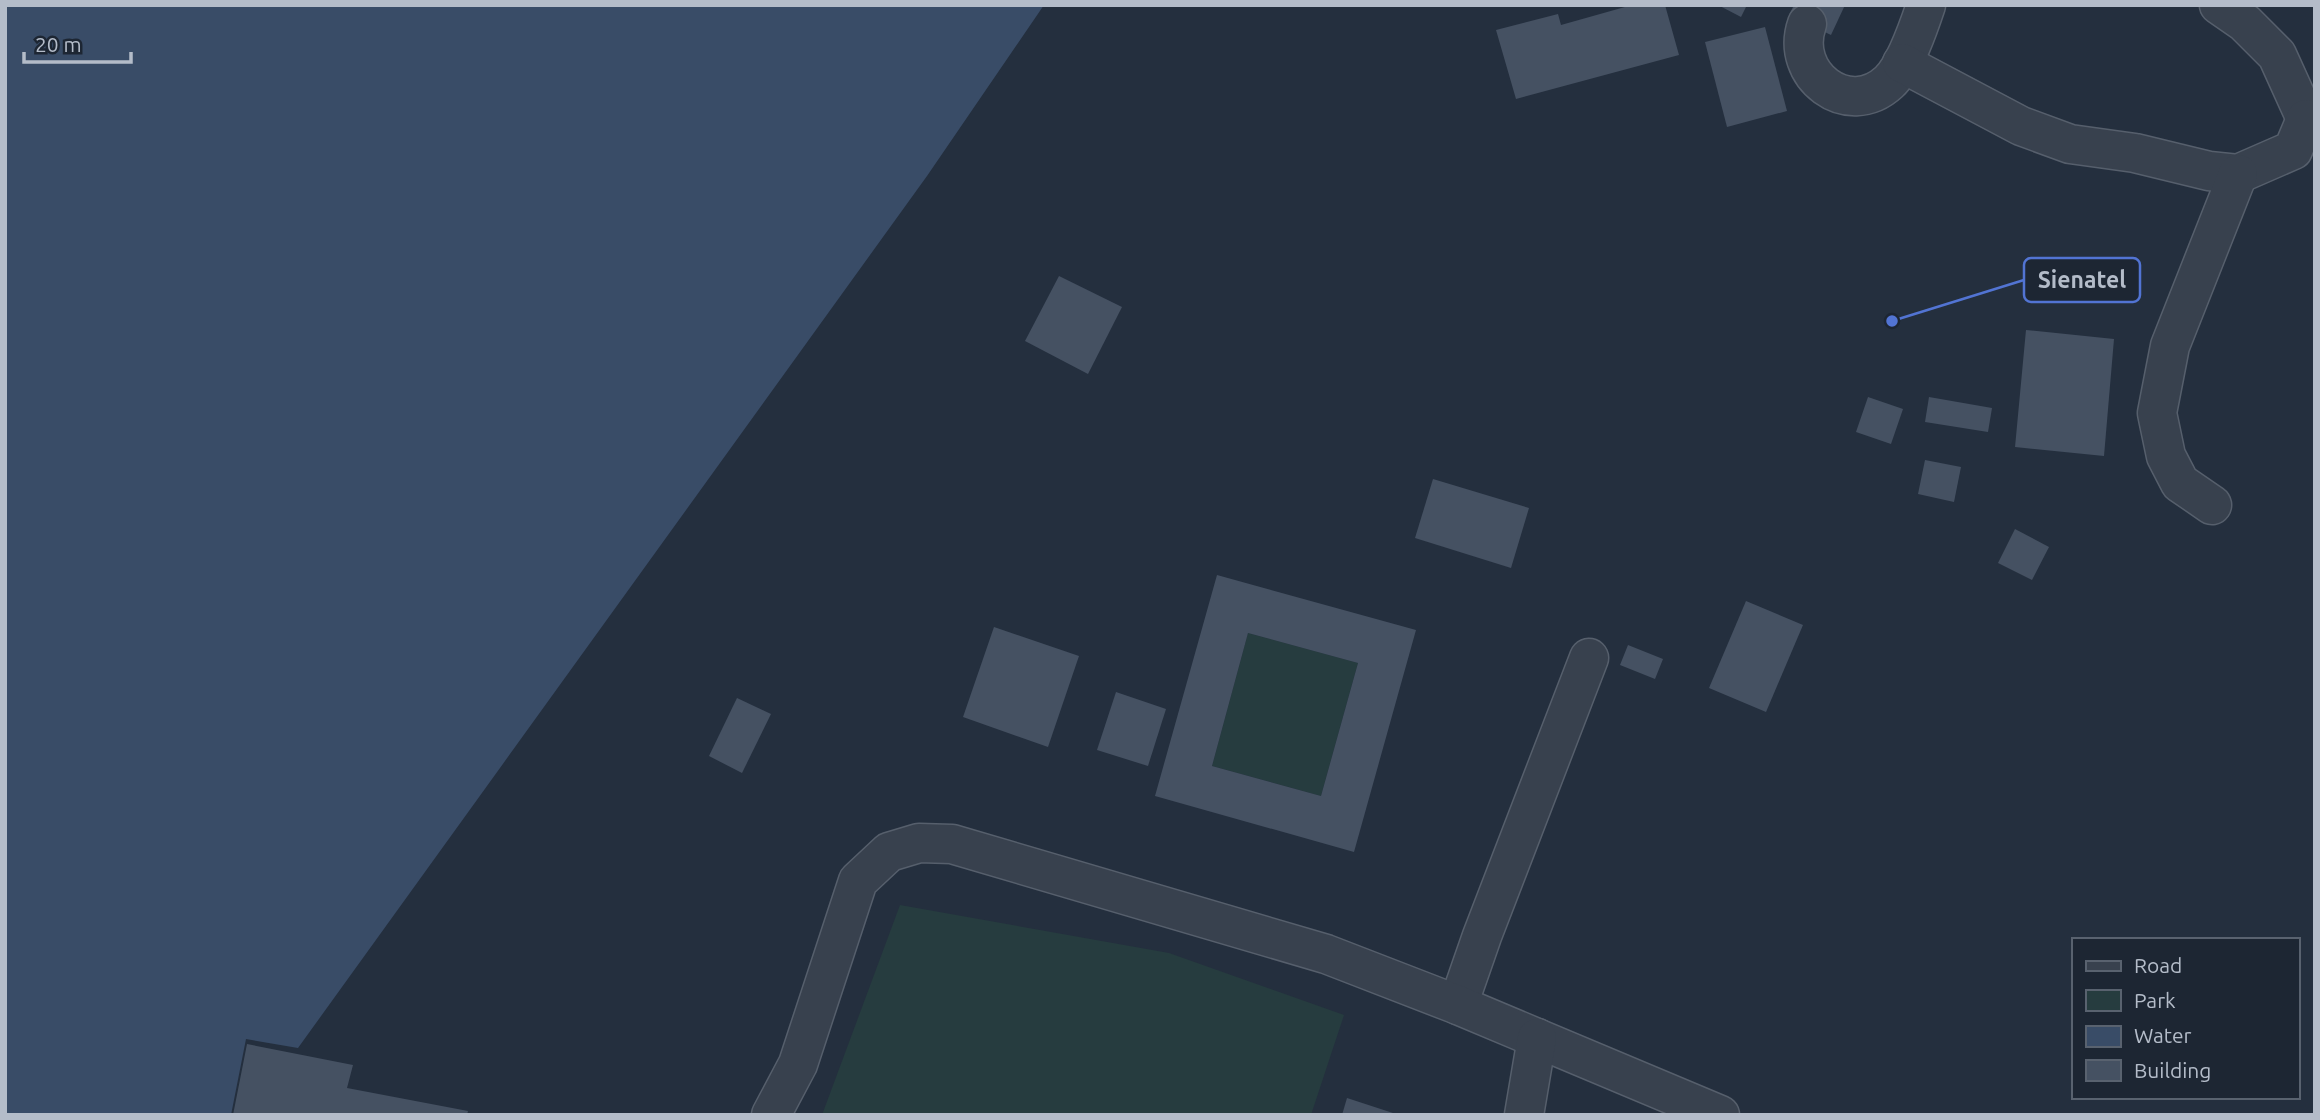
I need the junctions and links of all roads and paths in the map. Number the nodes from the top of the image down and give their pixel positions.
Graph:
1 (2219, 5) edge
2 (1927, 6) edge
3 (1807, 24) dead end
4 (1902, 64) junction
5 (2307, 138) edge
6 (2238, 174) junction
7 (2212, 505) dead end
8 (1589, 658) dead end
9 (1458, 1005) junction
10 (1537, 1038) junction
11 (771, 1115) edge
12 (1524, 1115) edge
13 (1720, 1115) edge

1 - 5 street
2 - 4 street
3 - 4 street
4 - 6 street
5 - 6 street
6 - 7 street
8 - 9 street
9 - 10 street
9 - 11 street
10 - 12 street
10 - 13 street

